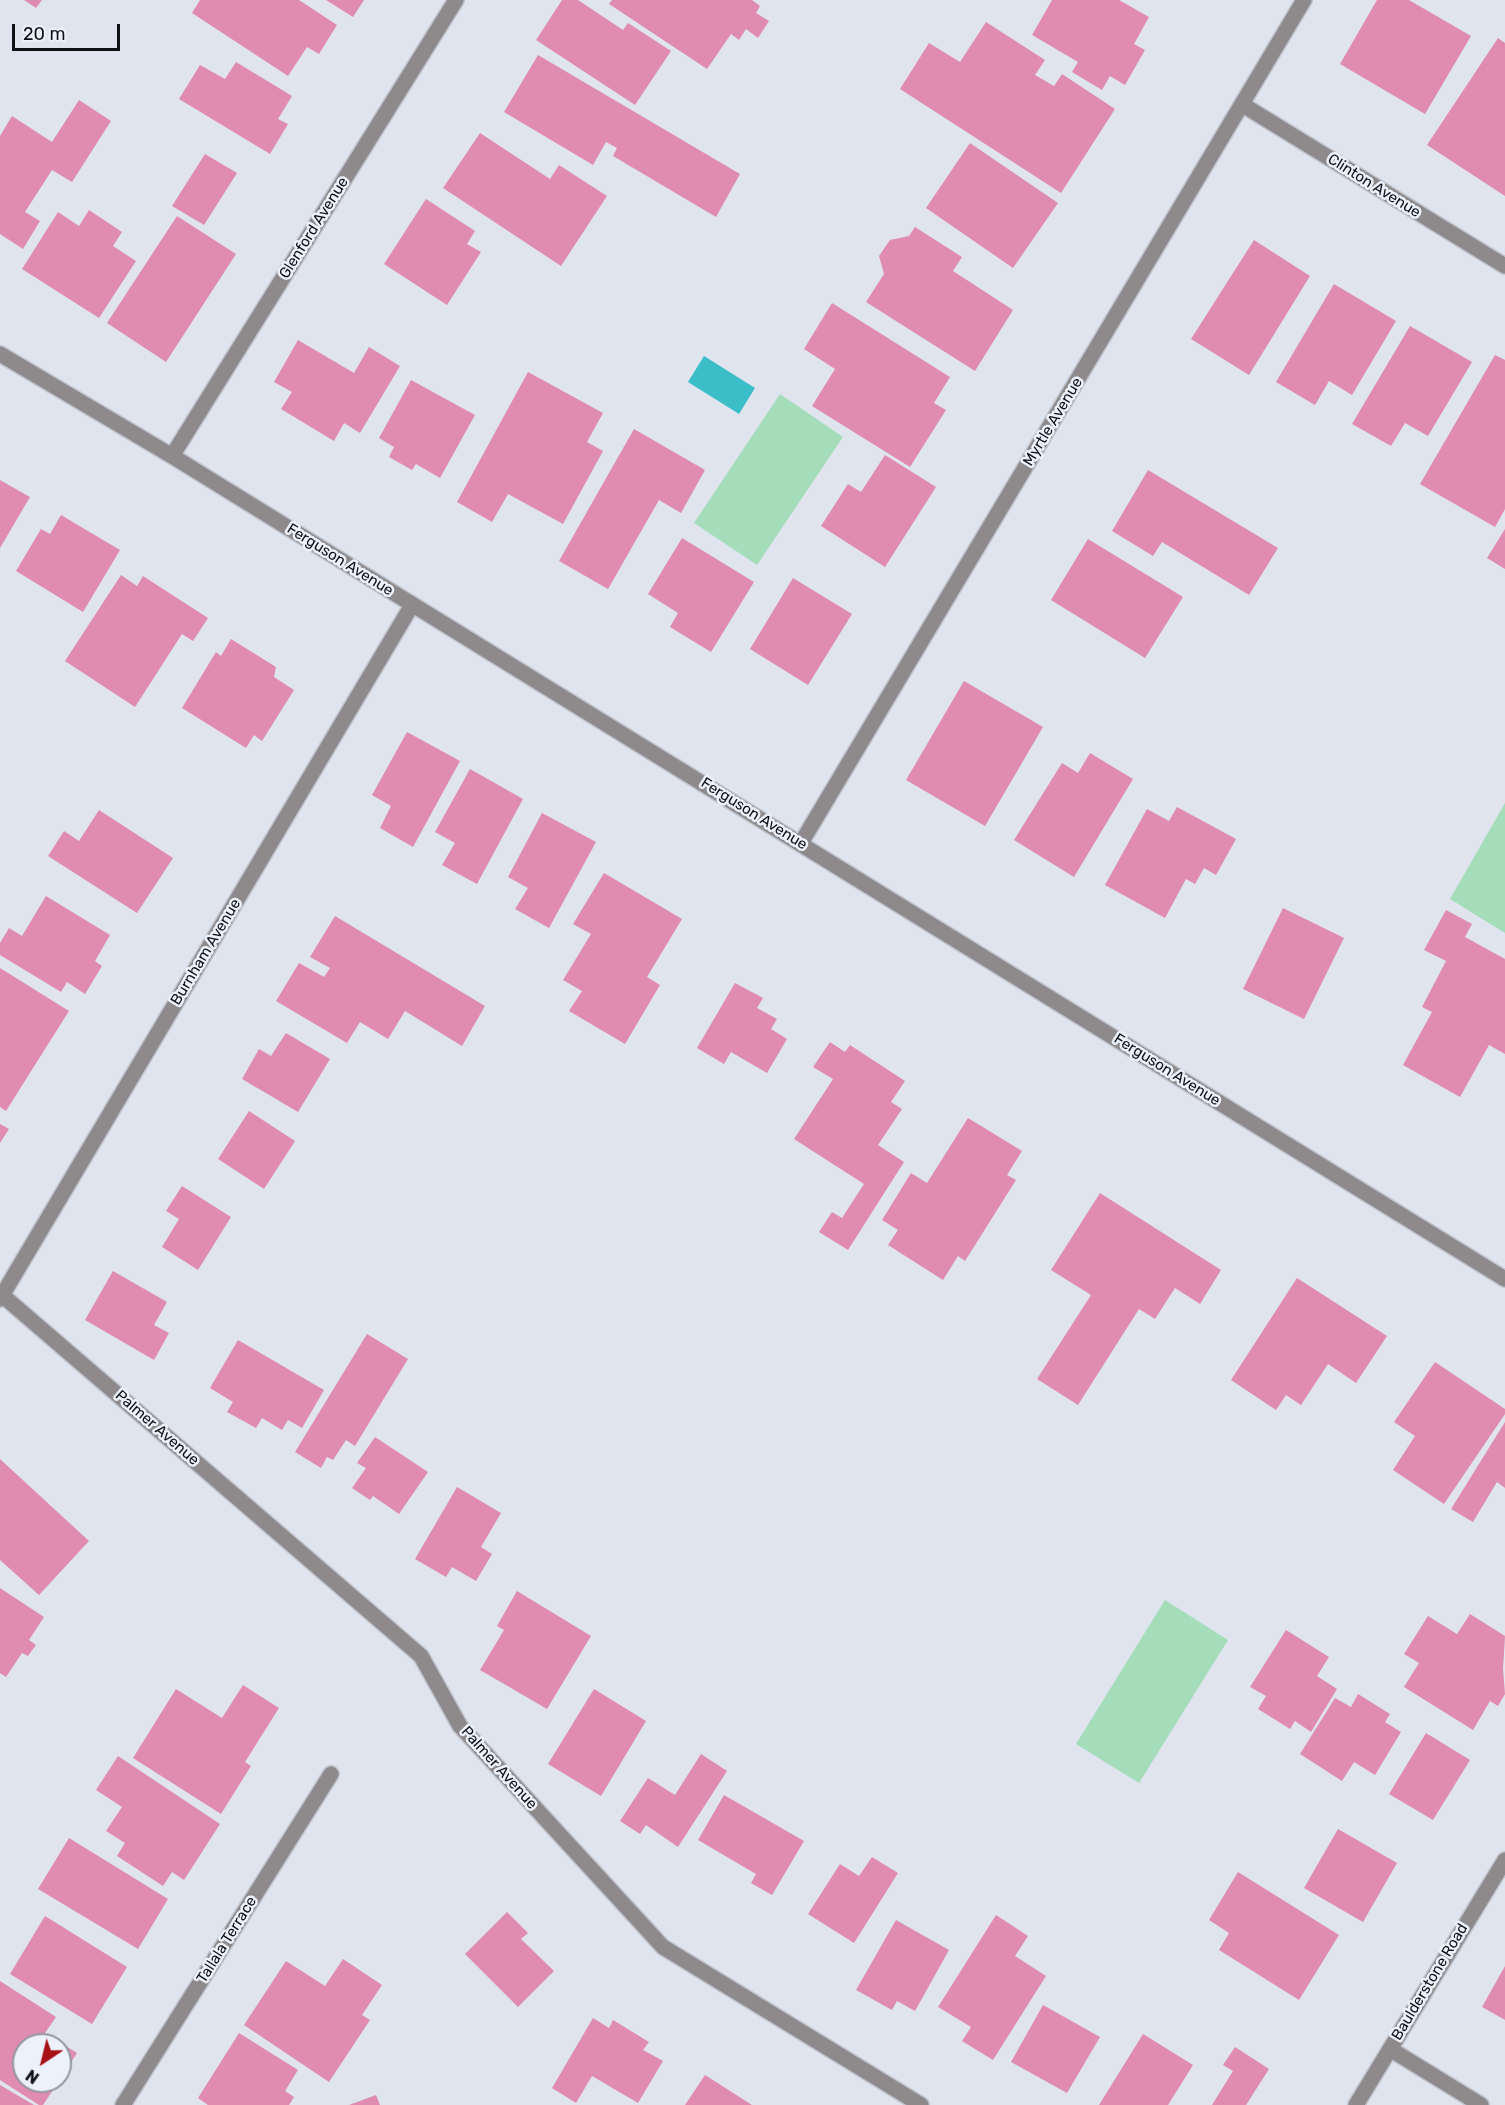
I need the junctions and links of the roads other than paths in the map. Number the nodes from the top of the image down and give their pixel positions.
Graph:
1 (456, 0) edge
2 (1304, 0) edge
3 (1243, 105) junction
4 (1505, 266) edge
5 (0, 354) edge
6 (172, 456) junction
7 (412, 605) junction
8 (801, 843) junction
9 (1505, 1280) edge
10 (1, 1297) edge
11 (331, 1774) dead end
12 (1505, 1860) edge
13 (1390, 2049) junction
14 (123, 2105) edge
15 (921, 2105) edge
16 (1356, 2105) edge
17 (1481, 2105) edge

1 - 6 street, Glenford Avenue
2 - 3 street, Myrtle Avenue
3 - 4 street, Clinton Avenue
3 - 8 street, Myrtle Avenue
5 - 6 street, Ferguson Avenue
6 - 7 street, Ferguson Avenue
7 - 8 street, Ferguson Avenue
7 - 10 street, Burnham Avenue
8 - 9 street, Ferguson Avenue
10 - 15 street, Palmer Avenue
11 - 14 street, Tallala Terrace
12 - 13 street, Baulderstone Road
13 - 16 street, Baulderstone Road
13 - 17 street

